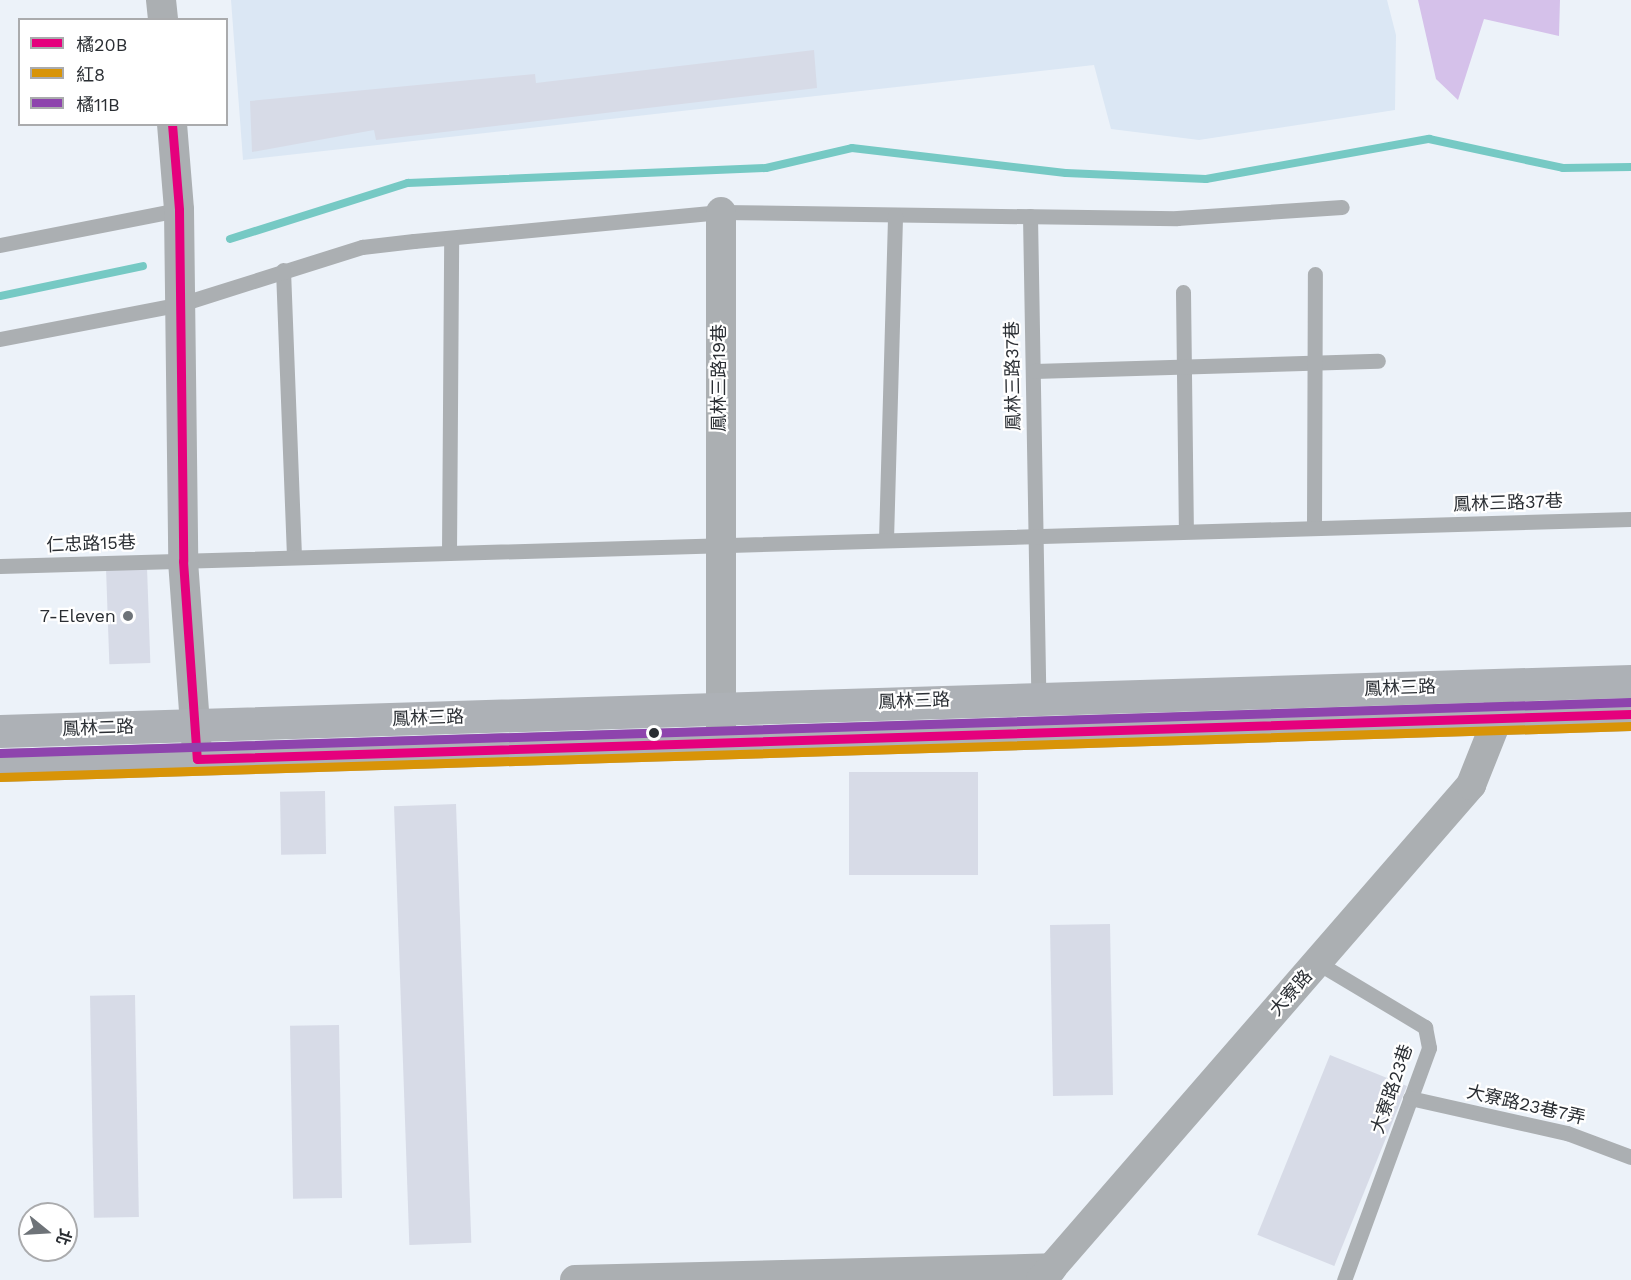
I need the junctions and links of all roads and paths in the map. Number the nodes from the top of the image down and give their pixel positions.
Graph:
1 (162, 0) edge
2 (163, 18) edge
3 (172, 126) edge
4 (1342, 207) dead end
5 (179, 210) junction
6 (721, 212) junction
7 (895, 214) junction
8 (1030, 216) junction
9 (451, 238) junction
10 (0, 244) edge
11 (283, 270) junction
12 (1315, 274) dead end
13 (1183, 292) dead end
14 (181, 304) junction
15 (0, 339) edge
16 (1378, 361) dead end
17 (1318, 363) junction
18 (1187, 366) junction
19 (1034, 371) junction
20 (1631, 519) edge
21 (1314, 528) junction
22 (1186, 531) junction
23 (1033, 536) junction
24 (886, 540) junction
25 (718, 544) junction
26 (449, 553) junction
27 (294, 556) junction
28 (183, 561) junction
29 (0, 566) edge
30 (1631, 681) edge
31 (1499, 685) junction
32 (1038, 697) junction
33 (720, 708) junction
34 (1631, 714) edge
35 (1498, 717) junction
36 (196, 725) junction
37 (0, 731) edge
38 (722, 741) junction
39 (197, 759) junction
40 (0, 765) edge
41 (1318, 963) junction
42 (1410, 1098) junction
43 (1631, 1157) edge
44 (1047, 1274) edge
45 (575, 1280) edge
46 (1344, 1280) edge

1 - 2 street
3 - 5 street
4 - 8 lane
5 - 10 lane
5 - 14 street
6 - 7 lane
6 - 9 lane
6 - 25 street, 鳳林三路19巷
7 - 8 lane
7 - 24 lane
8 - 19 lane, 鳳林三路37巷
9 - 11 lane
9 - 26 lane
11 - 14 lane
11 - 27 lane
12 - 17 lane
13 - 18 lane
14 - 15 lane
14 - 28 street
16 - 17 lane
17 - 18 lane
17 - 21 lane
18 - 19 lane
18 - 22 lane
19 - 23 lane, 鳳林三路37巷
20 - 21 lane, 鳳林三路37巷
21 - 22 lane, 鳳林三路37巷
22 - 23 lane, 鳳林三路37巷
23 - 24 lane
23 - 32 lane, 鳳林三路37巷
24 - 25 lane
25 - 26 lane
25 - 33 street, 鳳林三路19巷
26 - 27 lane
27 - 28 lane
28 - 29 lane, 仁忠路15巷
28 - 36 street
30 - 31 main road, 鳳林三路
31 - 32 main road, 鳳林三路
31 - 35 street, 大寮路
32 - 33 main road, 鳳林三路
33 - 36 main road, 鳳林三路
33 - 38 street, 鳳林三路19巷
34 - 35 main road, 鳳林三路
35 - 38 main road, 鳳林三路
35 - 41 street, 大寮路
36 - 37 main road, 鳳林二路
36 - 39 street
38 - 39 main road, 鳳林三路
39 - 40 main road, 鳳林二路
41 - 42 lane, 大寮路23巷
41 - 44 street, 大寮路
42 - 43 lane, 大寮路23巷7弄
42 - 46 lane, 大寮路23巷
44 - 45 street

